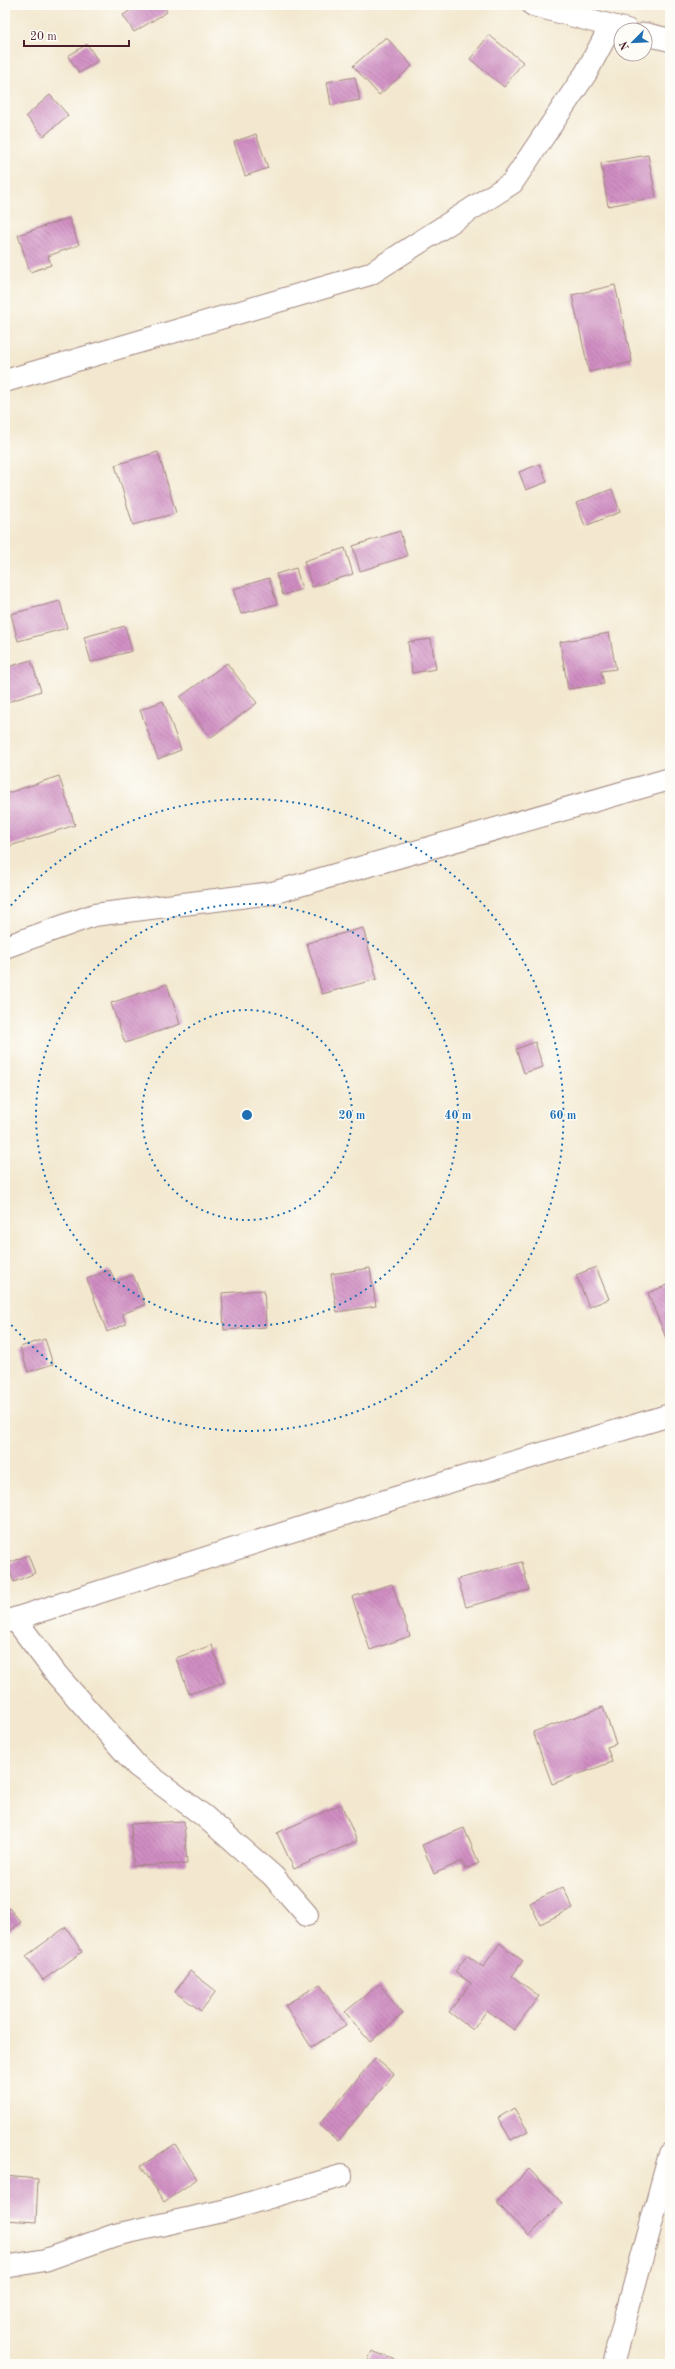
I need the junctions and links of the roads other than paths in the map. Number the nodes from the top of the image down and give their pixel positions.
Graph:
1 (533, 5) edge
2 (613, 26) edge
3 (613, 36) edge
4 (653, 36) edge
5 (670, 40) edge
6 (5, 382) edge
7 (670, 779) edge
8 (5, 947) edge
9 (670, 1415) edge
10 (10, 1621) edge
11 (307, 1915) dead end
12 (670, 2154) edge
13 (341, 2176) dead end
14 (5, 2267) edge
15 (614, 2364) edge

1 - 2 street
3 - 6 street
4 - 5 street
7 - 8 street
9 - 10 street
10 - 11 street
12 - 15 street
13 - 14 street

